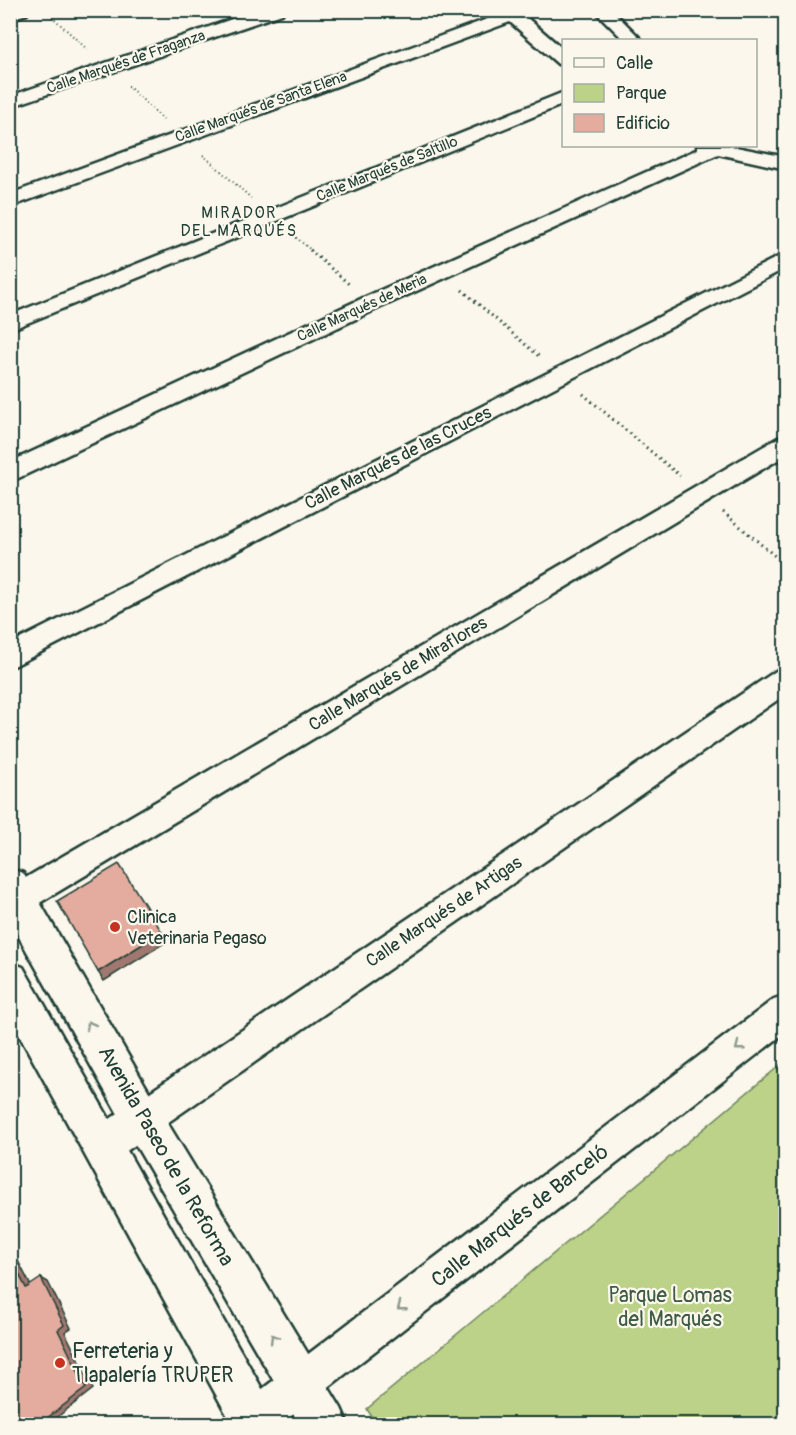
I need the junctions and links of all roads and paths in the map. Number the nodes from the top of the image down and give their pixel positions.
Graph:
1 (21, 10) edge
2 (46, 10) edge
3 (276, 10) edge
4 (602, 10) edge
5 (510, 13) edge
6 (10, 14) edge
7 (632, 39) edge
8 (562, 58) edge
9 (108, 68) junction
10 (562, 98) edge
11 (10, 102) edge
12 (182, 136) junction
13 (713, 147) edge
14 (719, 147) edge
15 (786, 163) edge
16 (10, 201) edge
17 (271, 215) junction
18 (786, 259) edge
19 (441, 272) junction
20 (371, 303) junction
21 (10, 323) edge
22 (561, 375) junction
23 (786, 444) edge
24 (10, 473) edge
25 (702, 494) junction
26 (786, 566) edge
27 (10, 657) edge
28 (786, 679) edge
29 (13, 896) edge
30 (10, 980) edge
31 (786, 1011) edge
32 (142, 1118) junction
33 (102, 1146) junction
34 (302, 1384) junction
35 (256, 1422) edge
36 (325, 1425) edge

1 - 6 street
2 - 9 path
3 - 9 street, Calle Marqués de Fraganza
4 - 7 street
5 - 8 street
5 - 12 street, Calle Marqués de Santa Elena
9 - 11 street, Calle Marqués de Fraganza
9 - 12 path
10 - 17 street, Calle Marqués de Saltillo
12 - 16 street, Calle Marqués de Santa Elena
12 - 17 path
13 - 19 street, Calle Marqués de Meria
14 - 15 street
17 - 20 path
17 - 21 street, Calle Marqués de Saltillo
18 - 22 street, Calle Marqués de las Cruces
19 - 20 street, Calle Marqués de Meria
19 - 22 path
20 - 24 street, Calle Marqués de Meria
22 - 25 path
22 - 27 street, Calle Marqués de las Cruces
23 - 25 street, Calle Marqués de Miraflores
25 - 26 path
25 - 29 street, Calle Marqués de Miraflores
28 - 32 street, Calle Marqués de Artigas
32 -> 29 street, Avenida Paseo de la Reforma
30 - 33 street
31 -> 34 street, Calle Marqués de Barceló
32 - 33 street, Calle Marqués de Artigas
34 -> 32 street, Avenida Paseo de la Reforma
33 - 35 street
34 - 35 street, Calle Marqués de Barceló
34 - 36 street, Avenida Paseo de la Reforma

